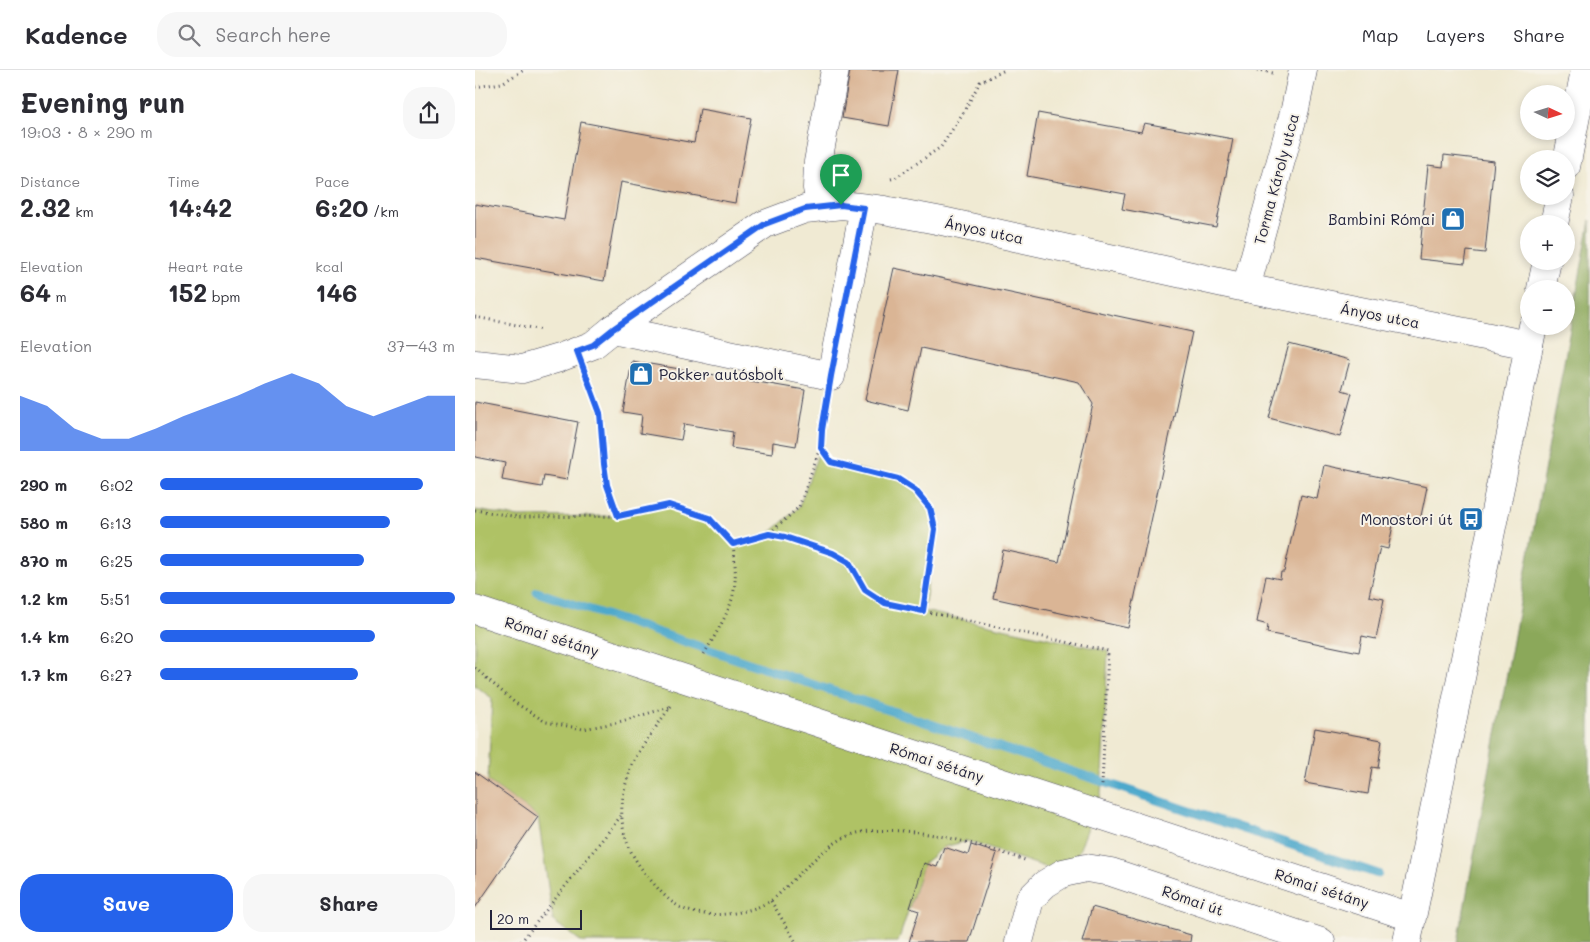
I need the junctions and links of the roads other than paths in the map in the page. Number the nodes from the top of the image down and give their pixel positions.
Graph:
1 (835, 70) edge
2 (1303, 70) edge
3 (1585, 70) edge
4 (1569, 150) edge
5 (821, 207) junction
6 (864, 208) junction
7 (1246, 288) junction
8 (613, 329) junction
9 (1531, 336) edge
10 (475, 364) edge
11 (475, 610) edge
12 (1399, 913) dead end
13 (1019, 942) edge
14 (1321, 942) edge
15 (1407, 942) edge

1 - 5 street
2 - 7 street, Torma Károly utca
3 - 4 street
5 - 6 street, Ányos utca
5 - 8 street, Ányos utca
6 - 7 street, Ányos utca
6 - 8 street
7 - 9 street, Ányos utca
8 - 10 street, Ányos utca
9 - 15 street
11 - 12 street, Római sétány
13 - 14 street, Római út

